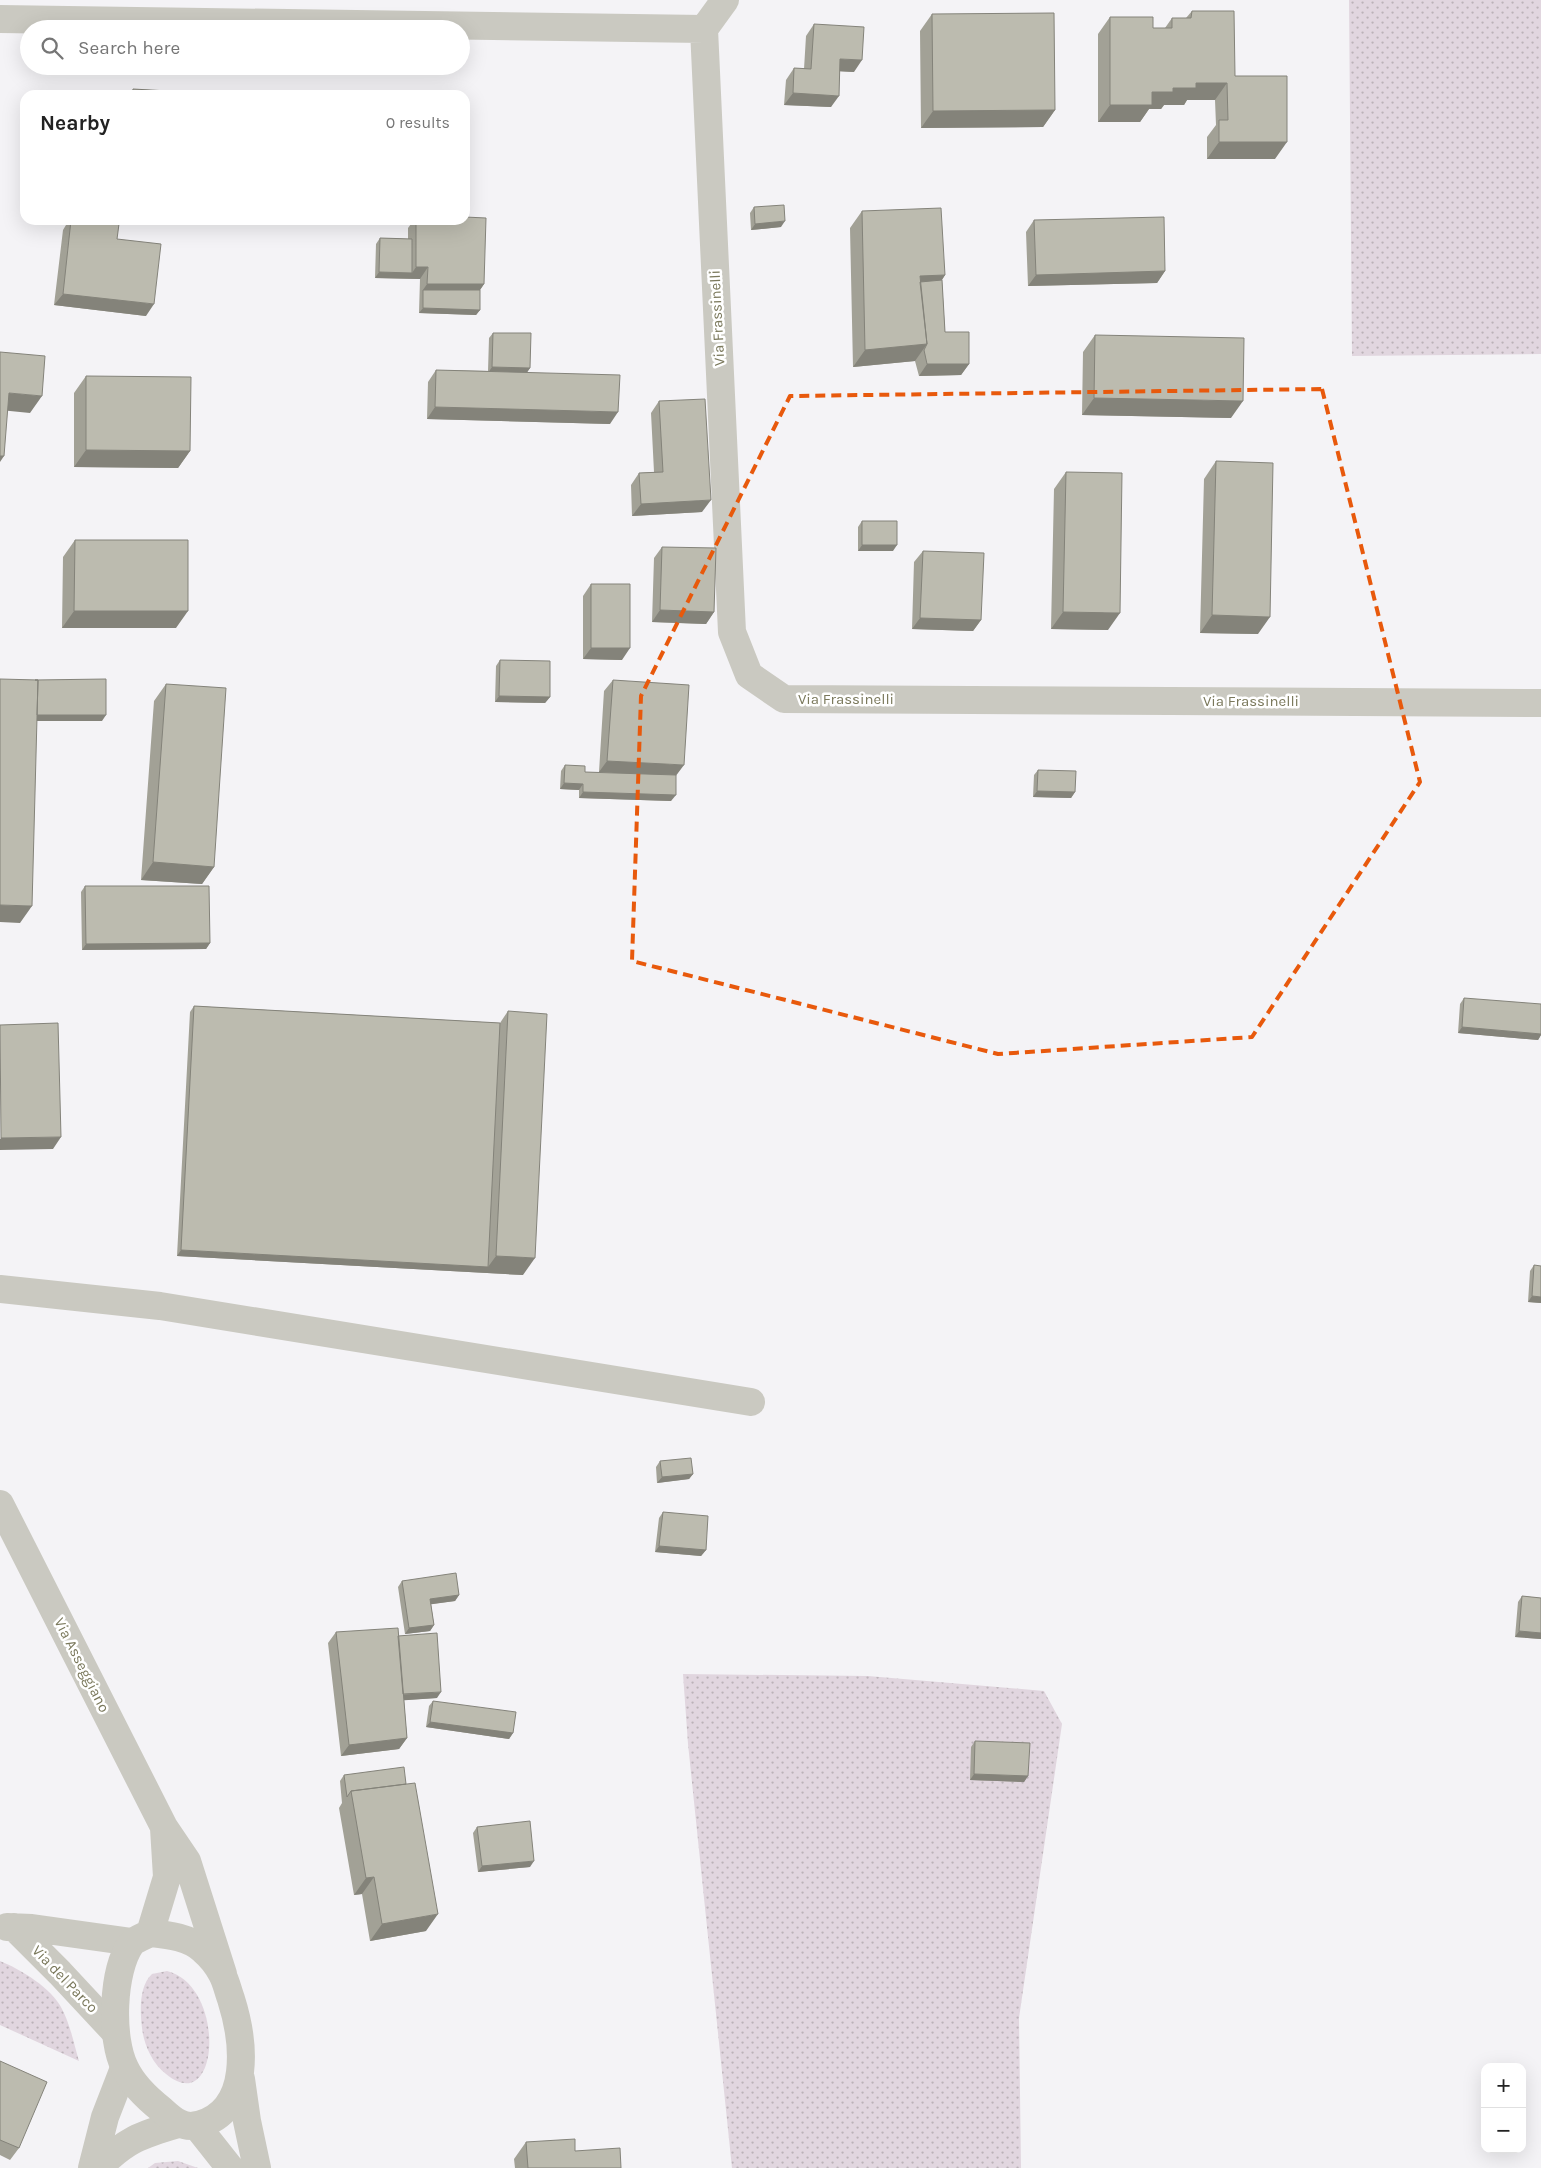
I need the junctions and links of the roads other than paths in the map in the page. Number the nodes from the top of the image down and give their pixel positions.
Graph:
1 (725, 0) edge
2 (0, 20) edge
3 (20, 20) edge
4 (470, 26) edge
5 (704, 29) junction
6 (1541, 703) edge
7 (0, 1289) edge
8 (752, 1402) dead end
9 (0, 1504) edge
10 (164, 1827) junction
11 (7, 1927) edge
12 (141, 1938) junction
13 (223, 1974) junction
14 (115, 2032) junction
15 (124, 2068) junction
16 (241, 2078) junction
17 (187, 2125) junction
18 (92, 2168) edge
19 (98, 2168) edge
20 (230, 2168) edge
21 (257, 2168) edge

1 - 5 street
2 - 3 street
4 - 5 street
5 - 6 street, Via Frassinelli
7 - 8 street
9 - 10 street, Via Asseggiano
10 - 12 street, Via Asseggiano
10 - 13 street, Via Asseggiano
11 - 12 street, Via del Parco
11 - 14 street, Via del Parco
12 - 13 street, Via Asseggiano
12 - 14 street, Via Asseggiano
13 - 16 street, Via Asseggiano
14 - 15 street, Via Asseggiano
15 - 17 street, Via Asseggiano
15 - 18 street
16 - 17 street, Via Asseggiano
16 - 21 street, Via Asseggiano
17 - 19 street
17 - 20 street, Via Asseggiano

